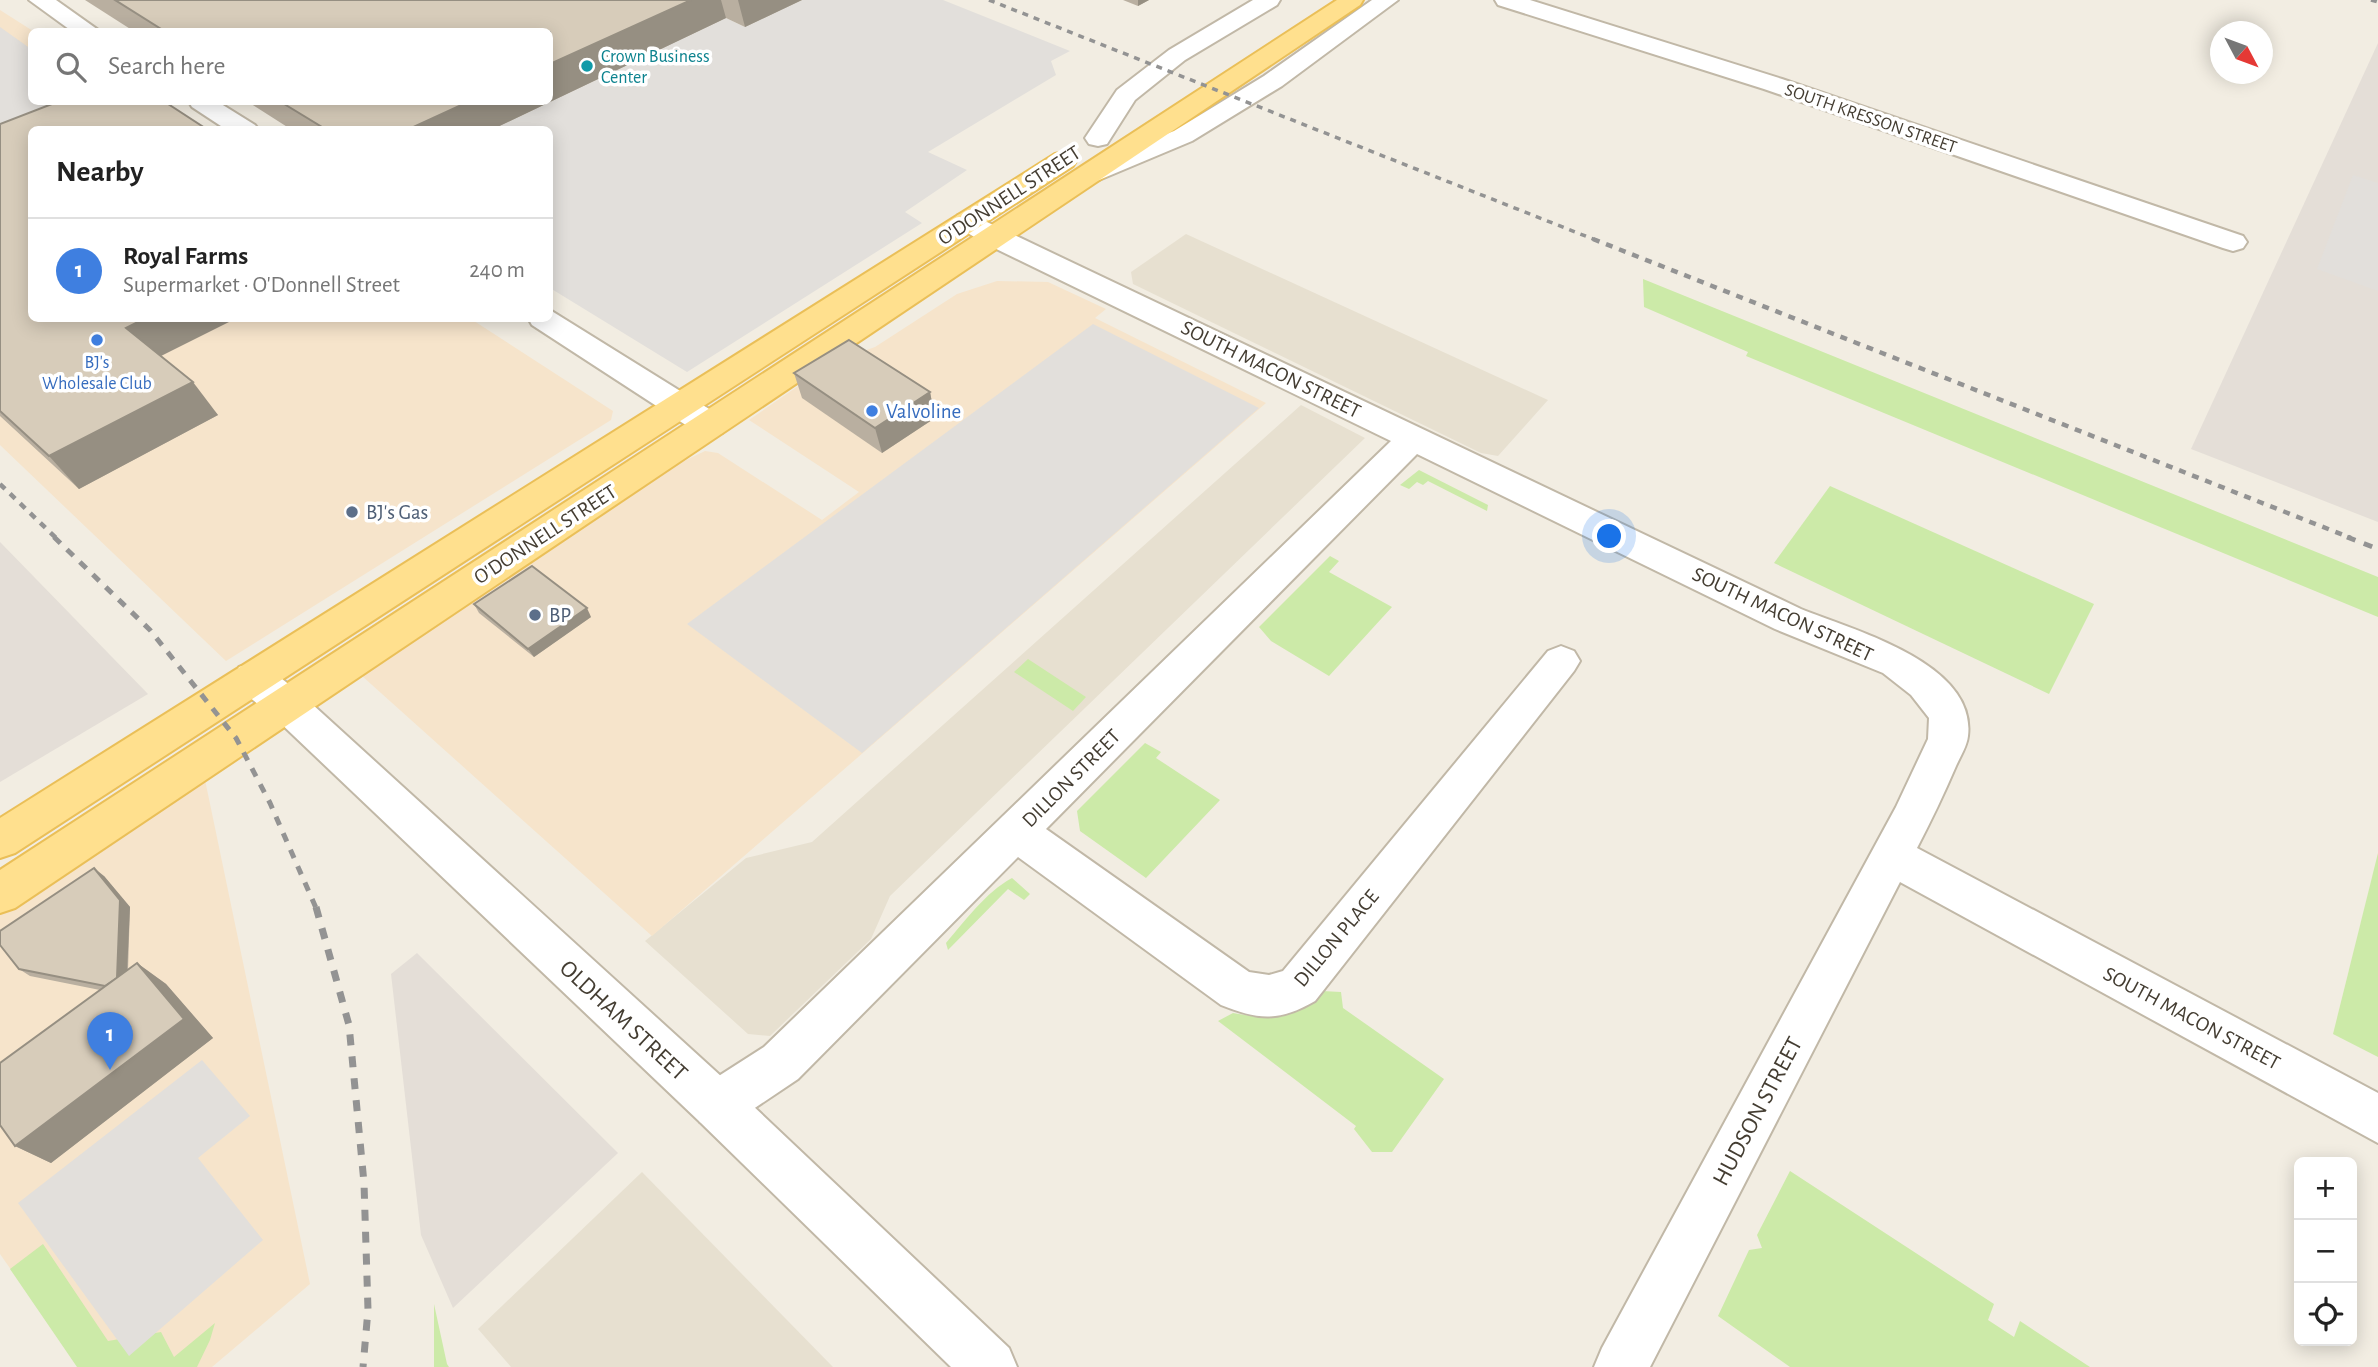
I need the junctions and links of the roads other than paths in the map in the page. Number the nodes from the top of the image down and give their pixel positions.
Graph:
1 (40, 0) edge
2 (1269, 0) edge
3 (1314, 0) edge
4 (1353, 0) edge
5 (1387, 0) edge
6 (1506, 0) edge
7 (1576, 0) edge
8 (1554, 16) junction
9 (84, 28) edge
10 (1189, 80) dead end
11 (1155, 102) dead end
12 (206, 105) edge
13 (240, 126) edge
14 (1098, 138) junction
15 (1090, 174) junction
16 (981, 229) junction
17 (2233, 243) dead end
18 (549, 322) edge
19 (679, 406) junction
20 (710, 425) junction
21 (1414, 438) junction
22 (1561, 661) dead end
23 (270, 691) junction
24 (1017, 832) junction
25 (0, 840) edge
26 (1892, 856) junction
27 (0, 894) edge
28 (717, 1105) junction
29 (2378, 1119) edge
30 (990, 1367) edge
31 (1621, 1367) edge

1 - 9 street
2 - 14 street, O'DONNELL STREET
3 - 10 main road
4 - 15 main road, O'DONNELL STREET
5 - 15 street, O'DONNELL STREET
6 - 8 street, SOUTH KRESSON STREET
7 - 8 street
8 - 17 street, SOUTH KRESSON STREET
11 - 14 main road, O'DONNELL STREET
12 - 13 street
14 - 16 main road, O'DONNELL STREET
15 - 16 main road, O'DONNELL STREET
16 - 19 main road, O'DONNELL STREET
16 - 20 main road, O'DONNELL STREET
16 - 21 street, SOUTH MACON STREET
18 - 19 street
19 - 20 street
19 - 23 main road, O'DONNELL STREET
20 - 23 main road, O'DONNELL STREET
21 - 24 street, DILLON STREET
21 - 26 street, SOUTH MACON STREET
22 - 24 street, DILLON PLACE
23 - 25 main road, O'DONNELL STREET
23 - 27 main road, O'DONNELL STREET
23 - 28 street, OLDHAM STREET
24 - 28 street, DILLON STREET
26 - 29 street, SOUTH MACON STREET
26 - 31 street, HUDSON STREET
28 - 30 street, OLDHAM STREET

